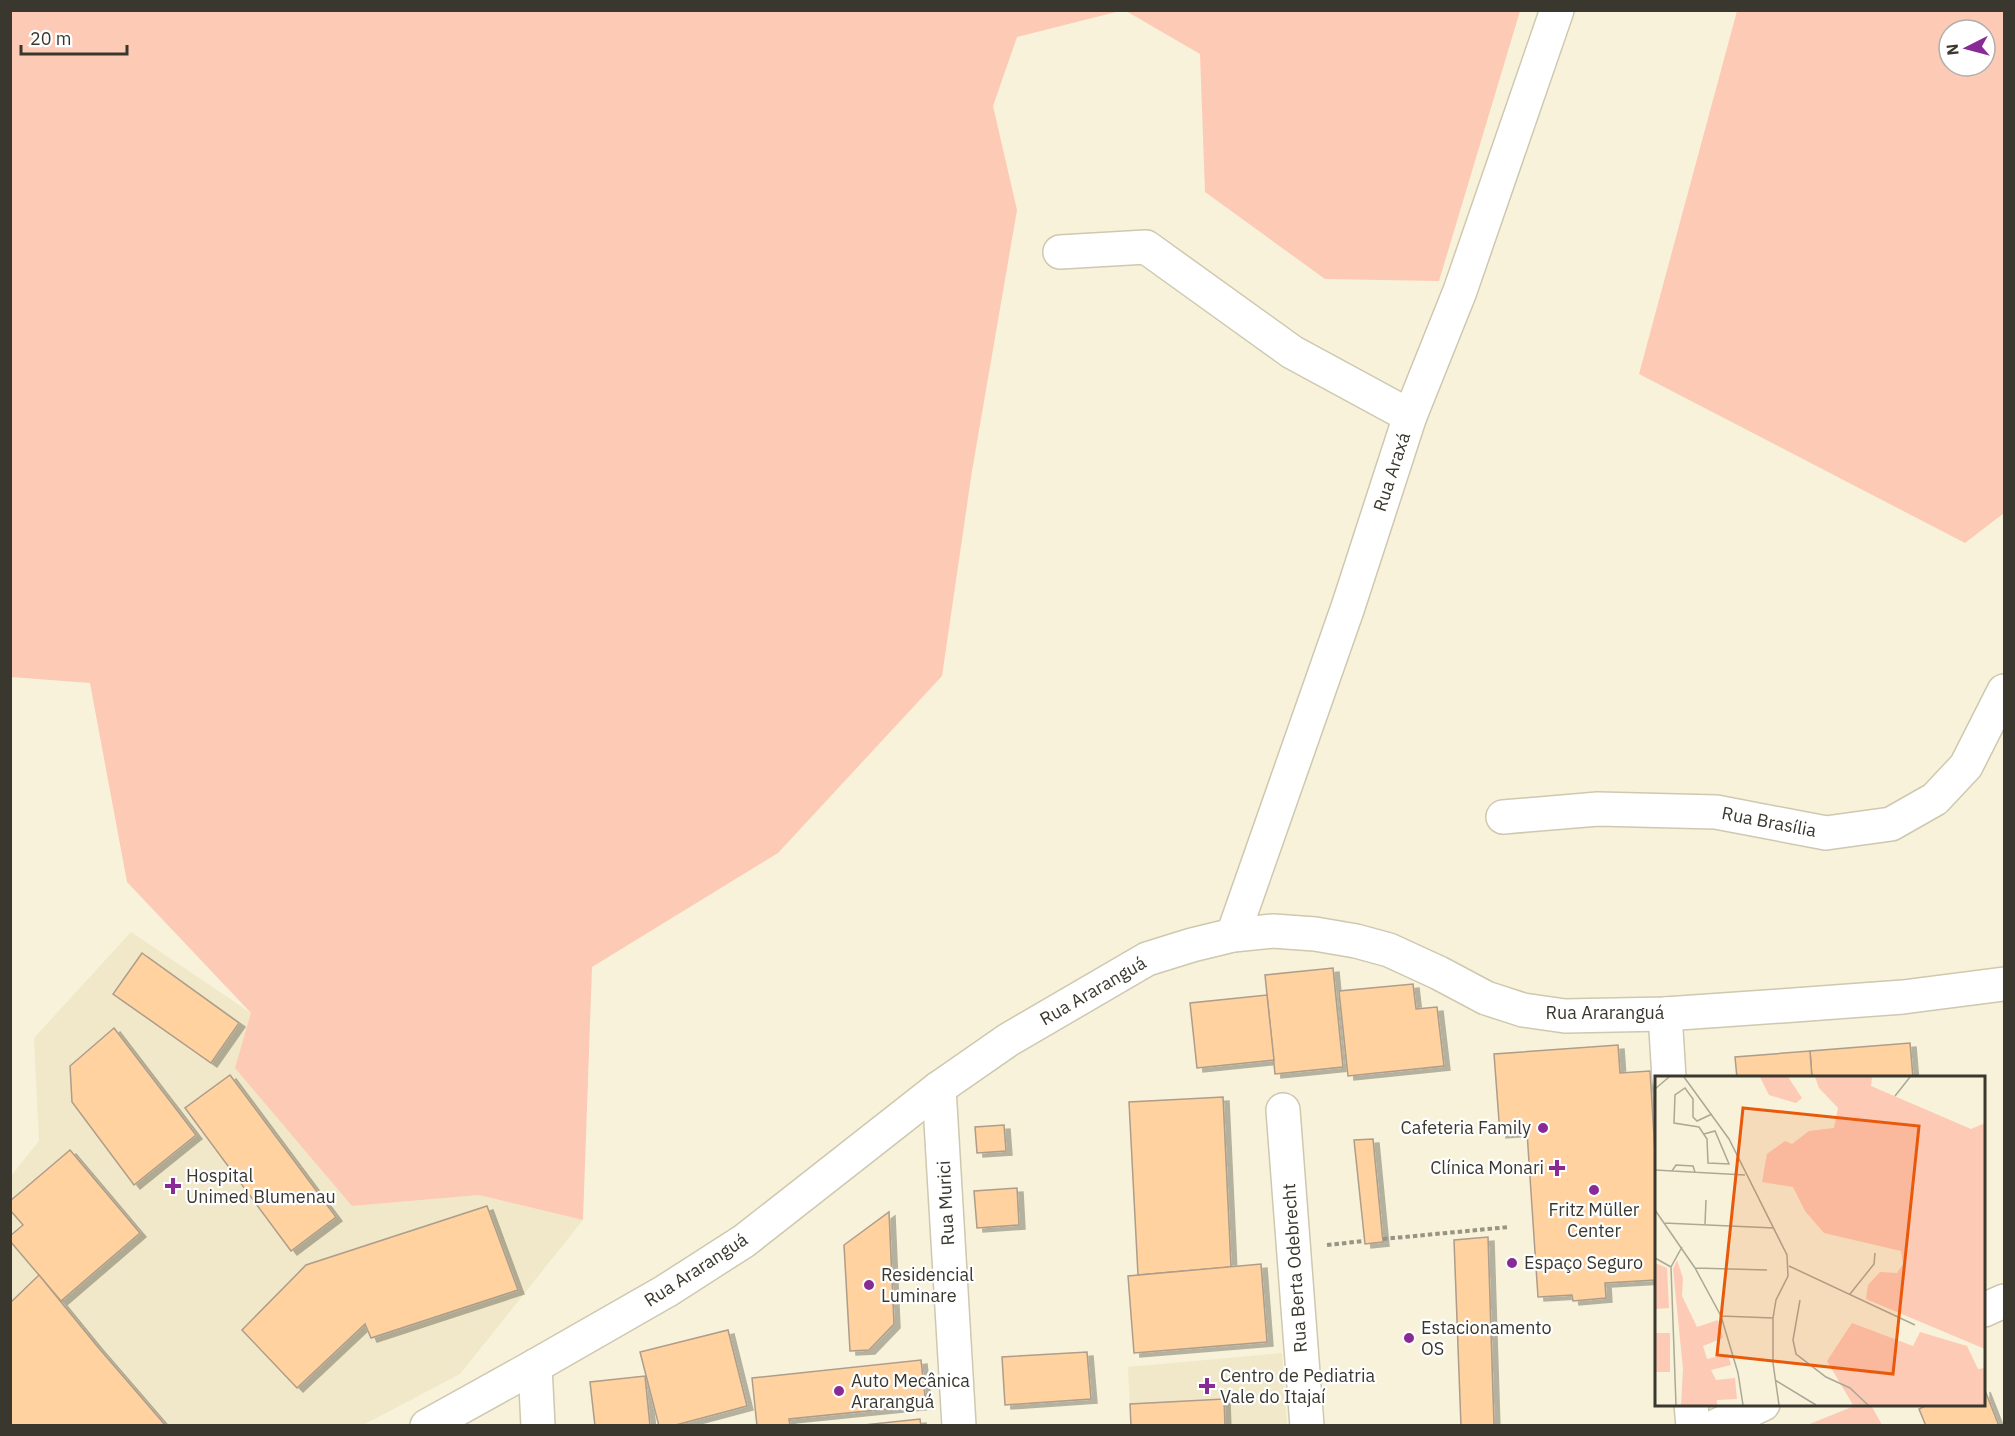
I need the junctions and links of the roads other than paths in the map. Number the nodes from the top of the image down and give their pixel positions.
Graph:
1 (1557, 10) edge
2 (1060, 252) dead end
3 (1410, 416) junction
4 (2004, 691) edge
5 (1503, 817) dead end
6 (1233, 935) junction
7 (2004, 984) edge
8 (1665, 1014) junction
9 (1670, 1076) edge
10 (939, 1088) junction
11 (1282, 1110) dead end
12 (2004, 1301) edge
13 (1985, 1309) edge
14 (535, 1366) junction
15 (1691, 1406) edge
16 (1759, 1406) edge
17 (427, 1425) edge
18 (538, 1425) edge
19 (959, 1425) edge
20 (1307, 1425) edge
21 (1693, 1425) edge
22 (1716, 1425) edge

1 - 3 street, Rua Araxá
2 - 3 street
3 - 6 street, Rua Araxá
4 - 5 street, Rua Brasília
6 - 8 street, Rua Araranguá
6 - 10 street, Rua Araranguá
7 - 8 street, Rua Araranguá
8 - 9 street
10 - 14 street, Rua Araranguá
10 - 19 street, Rua Murici
11 - 20 street, Rua Berta Odebrecht
12 - 13 street
14 - 17 street, Rua Araranguá
14 - 18 street
15 - 21 street
16 - 22 street

